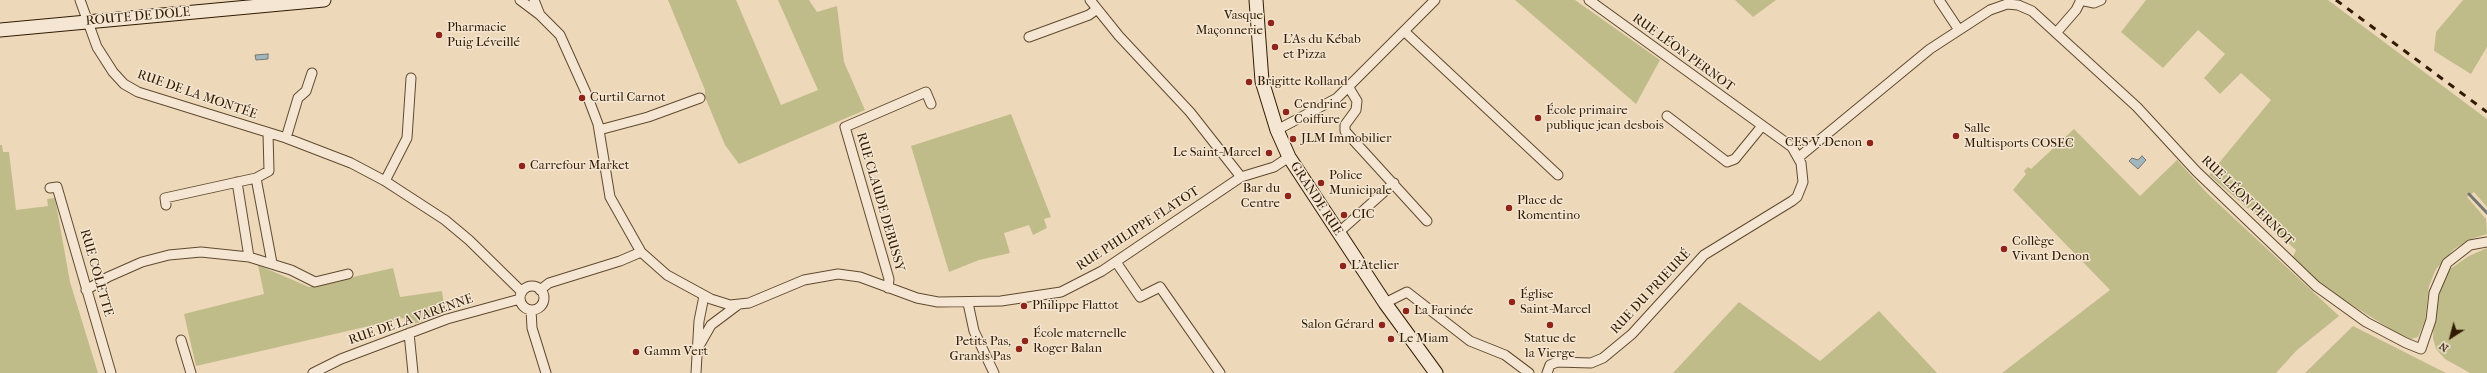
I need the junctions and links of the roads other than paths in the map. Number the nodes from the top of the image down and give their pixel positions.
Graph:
1 (80, 0) edge
2 (324, 0) edge
3 (520, 0) edge
4 (534, 0) edge
5 (1090, 0) edge
6 (1256, 0) edge
7 (1435, 0) edge
8 (1589, 0) edge
9 (1939, 0) edge
10 (2080, 0) edge
11 (2101, 0) edge
12 (1097, 9) junction
13 (540, 15) junction
14 (88, 21) junction
15 (0, 30) edge
16 (1958, 30) junction
17 (1404, 31) junction
18 (2056, 33) junction
19 (1029, 37) dead end
20 (312, 73) dead end
21 (411, 78) dead end
22 (1348, 86) junction
23 (700, 98) dead end
24 (931, 104) dead end
25 (1667, 116) dead end
26 (1762, 126) junction
27 (599, 130) junction
28 (1277, 130) junction
29 (268, 132) junction
30 (286, 138) junction
31 (1288, 157) junction
32 (1800, 160) junction
33 (1558, 174) dead end
34 (1240, 177) junction
35 (256, 178) junction
36 (237, 182) junction
37 (385, 182) junction
38 (1394, 183) junction
39 (50, 188) dead end
40 (166, 205) dead end
41 (1427, 221) dead end
42 (1338, 233) junction
43 (2487, 242) edge
44 (641, 252) junction
45 (249, 256) junction
46 (1116, 262) junction
47 (272, 263) junction
48 (348, 274) dead end
49 (888, 288) junction
50 (86, 290) junction
51 (540, 290) junction
52 (521, 296) junction
53 (704, 296) junction
54 (968, 302) junction
55 (1385, 303) junction
56 (739, 304) junction
57 (531, 310) junction
58 (409, 333) junction
59 (181, 340) dead end
60 (698, 347) junction
61 (1548, 369) edge
62 (111, 373) edge
63 (191, 373) edge
64 (313, 373) edge
65 (413, 373) edge
66 (546, 373) edge
67 (696, 373) edge
68 (994, 373) edge
69 (1220, 373) edge
70 (1436, 373) edge
71 (1529, 373) edge

1 - 14 street, RUE DE LA MONTÉE
2 - 14 main road, ROUTE DE DOLE
3 - 13 street, RUE PHILIPPE FLATOT
4 - 13 street
5 - 12 street
6 - 28 main road, GRANDE RUE
7 - 17 street
8 - 26 street, RUE LÉON PERNOT
9 - 16 street
10 - 11 street
10 - 18 street
12 - 19 street
12 - 34 street
13 - 27 street, RUE PHILIPPE FLATOT
14 - 15 main road, ROUTE DE DOLE
14 - 29 street, RUE DE LA MONTÉE
16 - 18 street, RUE LÉON PERNOT
16 - 32 street, RUE LÉON PERNOT
17 - 22 street
17 - 33 street
18 - 43 street, RUE LÉON PERNOT
20 - 30 street
21 - 37 street
22 - 28 street
22 - 38 street
23 - 27 street
24 - 49 street, RUE CLAUDE DEBUSSY
25 - 26 street
26 - 32 street, RUE LÉON PERNOT
27 - 44 street, RUE PHILIPPE FLATOT
28 - 31 main road, GRANDE RUE
29 - 30 street, RUE DE LA MONTÉE
29 - 35 street
30 - 37 street, RUE DE LA MONTÉE
31 - 34 street, RUE PHILIPPE FLATOT
31 - 42 main road, GRANDE RUE
32 - 61 street, RUE DU PRIEURÉ
34 - 46 street, RUE PHILIPPE FLATOT
35 - 36 street
35 - 47 street
36 - 40 street
36 - 45 street
37 - 52 street, RUE DE LA MONTÉE
38 - 41 street
38 - 42 street
39 - 50 street, RUE COLETTE
42 - 55 main road, GRANDE RUE
44 - 51 street
44 - 53 street, RUE PHILIPPE FLATOT
45 - 47 street
45 - 50 street
46 - 54 street, RUE PHILIPPE FLATOT
46 - 69 street
47 - 48 street
49 - 54 street, RUE PHILIPPE FLATOT
49 - 56 street, RUE PHILIPPE FLATOT
50 - 62 street, RUE COLETTE
51 - 52 street
51 - 57 street
52 - 57 street
52 - 58 street, RUE DE LA VARENNE
53 - 56 street, RUE PHILIPPE FLATOT
53 - 60 street
54 - 68 street
55 - 70 main road, GRANDE RUE
55 - 71 street
56 - 60 street
57 - 66 street
58 - 64 street, RUE DE LA VARENNE
58 - 65 street
59 - 63 street
60 - 67 street

